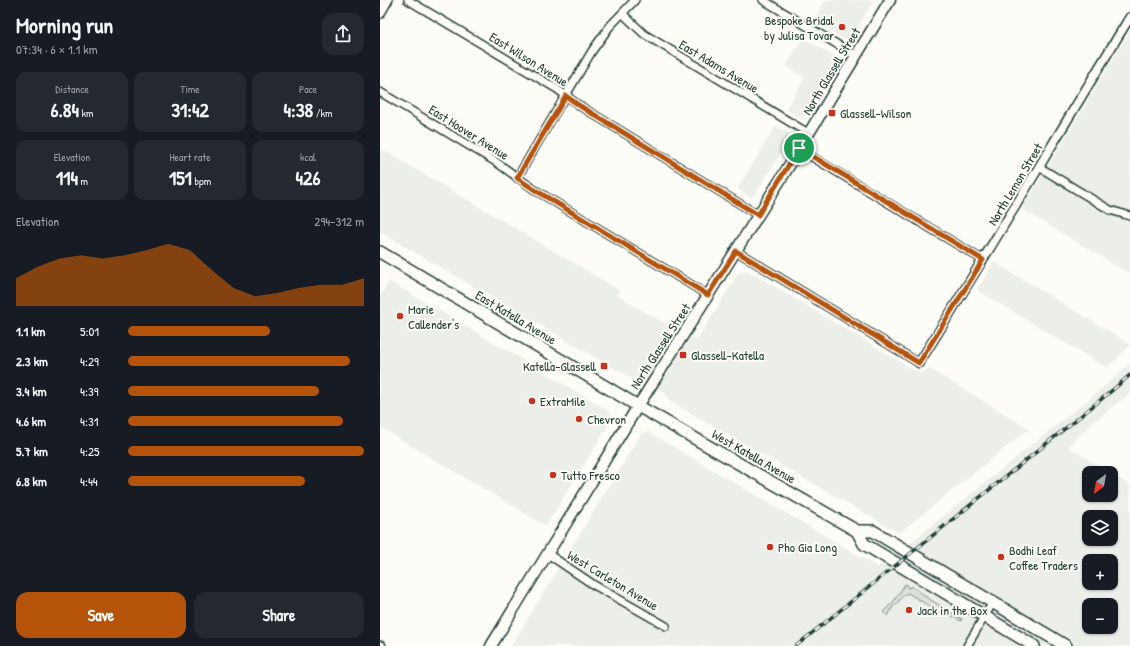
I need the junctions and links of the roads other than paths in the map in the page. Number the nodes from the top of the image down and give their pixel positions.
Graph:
1 (408, 0) edge
2 (635, 0) edge
3 (763, 0) edge
4 (890, 0) edge
5 (384, 2) edge
6 (380, 14) edge
7 (622, 14) junction
8 (1130, 17) edge
9 (855, 55) junction
10 (380, 92) edge
11 (566, 96) junction
12 (808, 133) junction
13 (799, 148) junction
14 (1039, 167) junction
15 (517, 178) junction
16 (758, 215) junction
17 (1130, 216) edge
18 (736, 251) junction
19 (380, 252) edge
20 (983, 260) junction
21 (708, 295) junction
22 (919, 363) joint
23 (638, 406) junction
24 (857, 531) junction
25 (548, 554) junction
26 (993, 602) junction
27 (984, 616) junction
28 (666, 626) dead end
29 (491, 646) edge
30 (967, 646) edge
31 (1034, 646) edge
32 (1066, 646) edge

1 - 11 street, East Wilson Avenue
2 - 7 street
3 - 9 street
4 - 9 main road, North Glassell Street
5 - 6 street
7 - 11 street
7 - 12 street, East Adams Avenue
8 - 14 street, North Lemon Street
9 - 12 main road, North Glassell Street
10 - 15 street, East Hoover Avenue
11 - 15 street
11 - 16 street, East Wilson Avenue
12 - 13 main road, North Glassell Street
13 - 16 main road, North Glassell Street
13 - 20 street
14 - 17 street
14 - 20 street, North Lemon Street
15 - 21 street, East Hoover Avenue
16 - 18 main road, North Glassell Street
18 - 21 main road, North Glassell Street
18 - 22 street
19 - 23 main road, East Katella Avenue
20 - 22 street, North Lemon Street
21 - 23 main road, North Glassell Street
23 - 24 main road, West Katella Avenue
23 - 25 main road, North Glassell Street
24 - 26 main road, West Katella Avenue
24 - 27 main road, West Katella Avenue
25 - 28 street, West Carleton Avenue
25 - 29 main road, North Glassell Street
26 - 27 street
26 - 32 main road, West Katella Avenue
27 - 30 street
27 - 31 main road, West Katella Avenue

